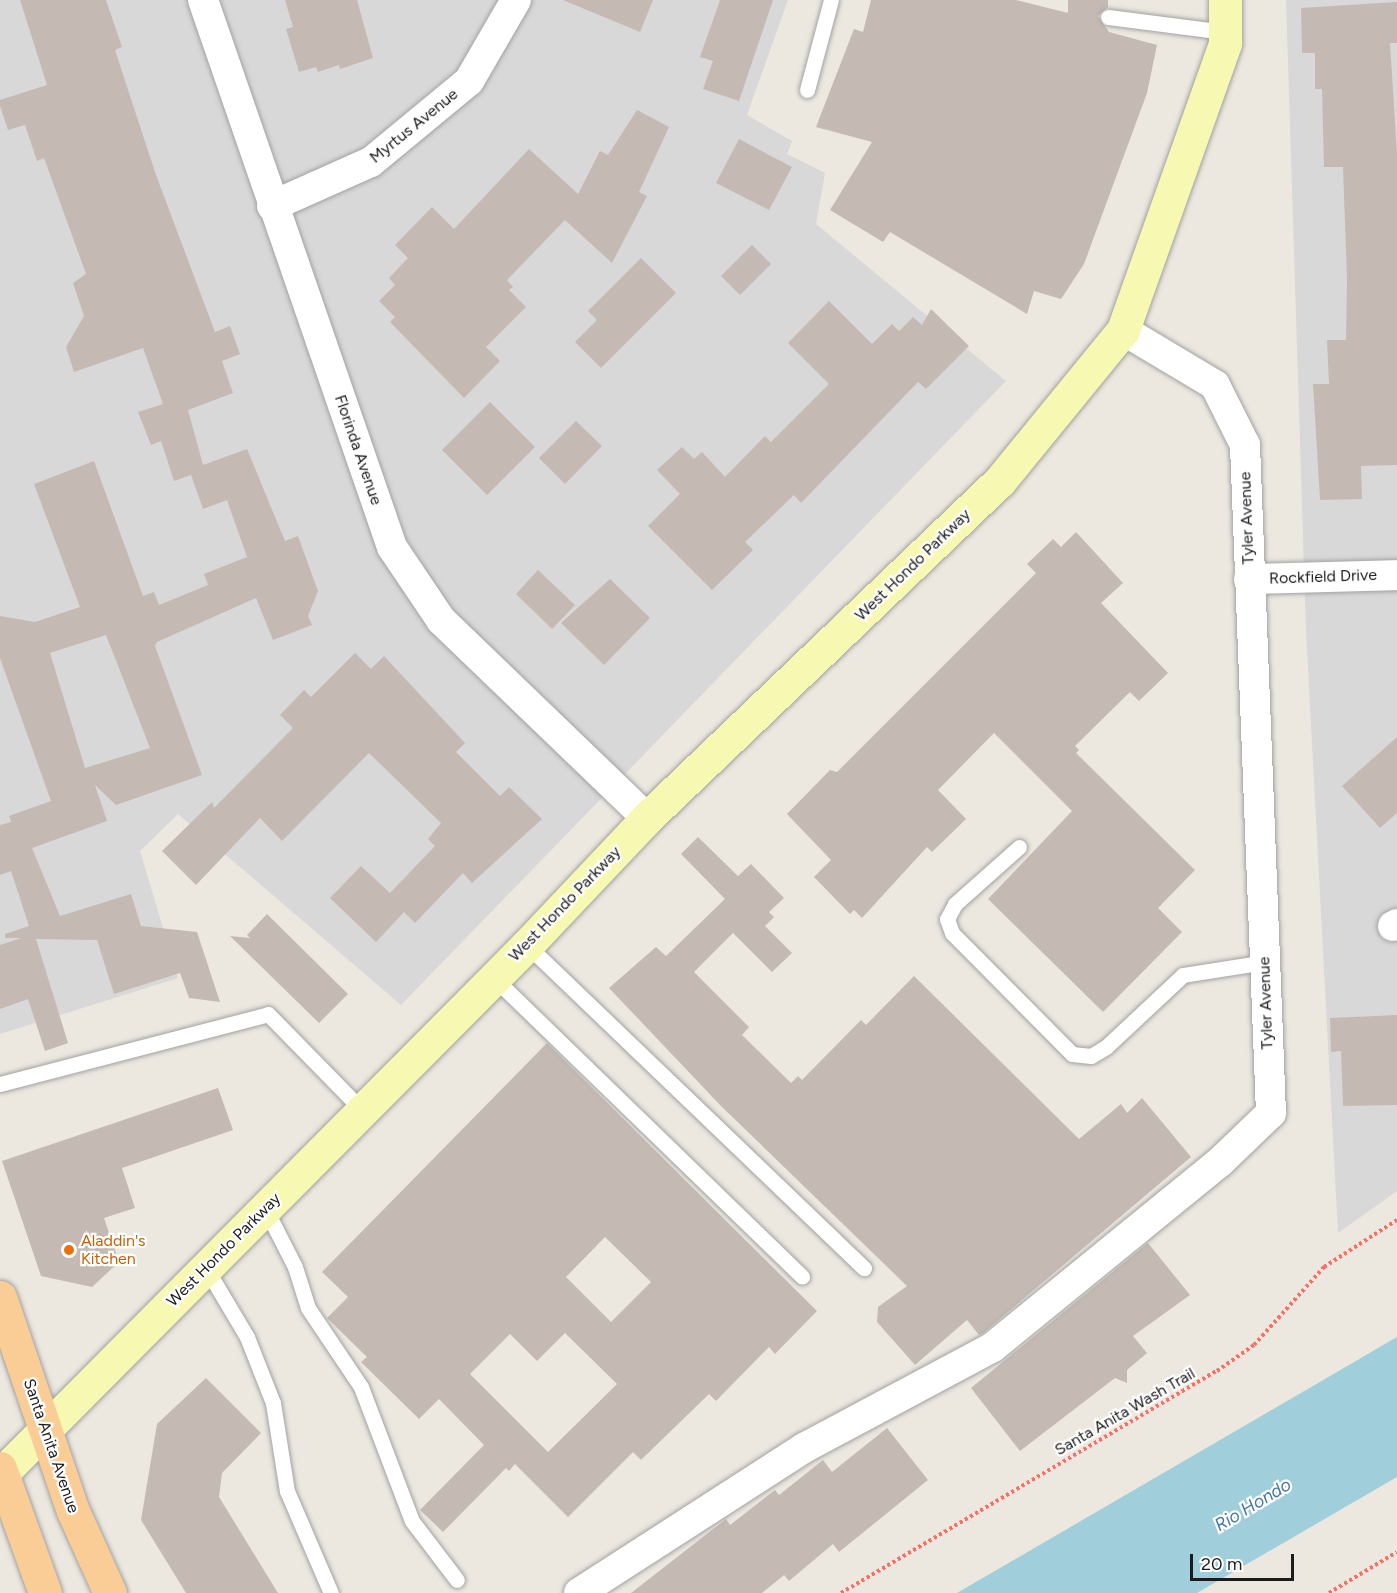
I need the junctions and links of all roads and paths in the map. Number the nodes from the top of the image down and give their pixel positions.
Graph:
1 (203, 0) edge
2 (516, 0) edge
3 (831, 0) edge
4 (1225, 0) edge
5 (1108, 17) dead end
6 (1226, 32) junction
7 (807, 90) dead end
8 (272, 206) junction
9 (1123, 330) junction
10 (1397, 575) edge
11 (1249, 579) junction
12 (647, 818) junction
13 (1019, 847) dead end
14 (527, 945) junction
15 (1264, 962) junction
16 (494, 978) junction
17 (0, 1084) edge
18 (362, 1110) junction
19 (265, 1208) junction
20 (1397, 1220) edge
21 (206, 1268) junction
22 (864, 1268) dead end
23 (802, 1276) dead end
24 (0, 1297) edge
25 (44, 1431) junction
26 (1, 1471) edge
27 (1397, 1552) edge
28 (457, 1580) dead end
29 (45, 1593) edge
30 (110, 1593) edge
31 (332, 1593) edge
32 (579, 1593) edge
33 (841, 1593) edge
34 (1329, 1593) edge

1 - 8 street, Florinda Avenue
2 - 8 street, Myrtus Avenue
3 - 7 lane
4 - 6 street
5 - 6 lane
6 - 9 street
8 - 12 street, Florinda Avenue
9 - 11 street, Tyler Avenue
9 - 12 street, West Hondo Parkway
10 - 11 street, Rockfield Drive
11 - 15 street, Tyler Avenue
12 - 14 street, West Hondo Parkway
13 - 15 lane
14 - 16 street, West Hondo Parkway
14 - 22 lane
15 - 32 street, Tyler Avenue
16 - 18 street, West Hondo Parkway
16 - 23 lane
17 - 18 lane
18 - 19 street, West Hondo Parkway
19 - 21 street, West Hondo Parkway
19 - 28 lane
20 - 33 path, Santa Anita Wash Trail
21 - 25 street, West Hondo Parkway
21 - 31 lane
24 - 25 main road, Santa Anita Avenue
25 - 26 street, West Hondo Parkway
25 - 30 main road, Santa Anita Avenue
26 - 29 main road
27 - 34 path

